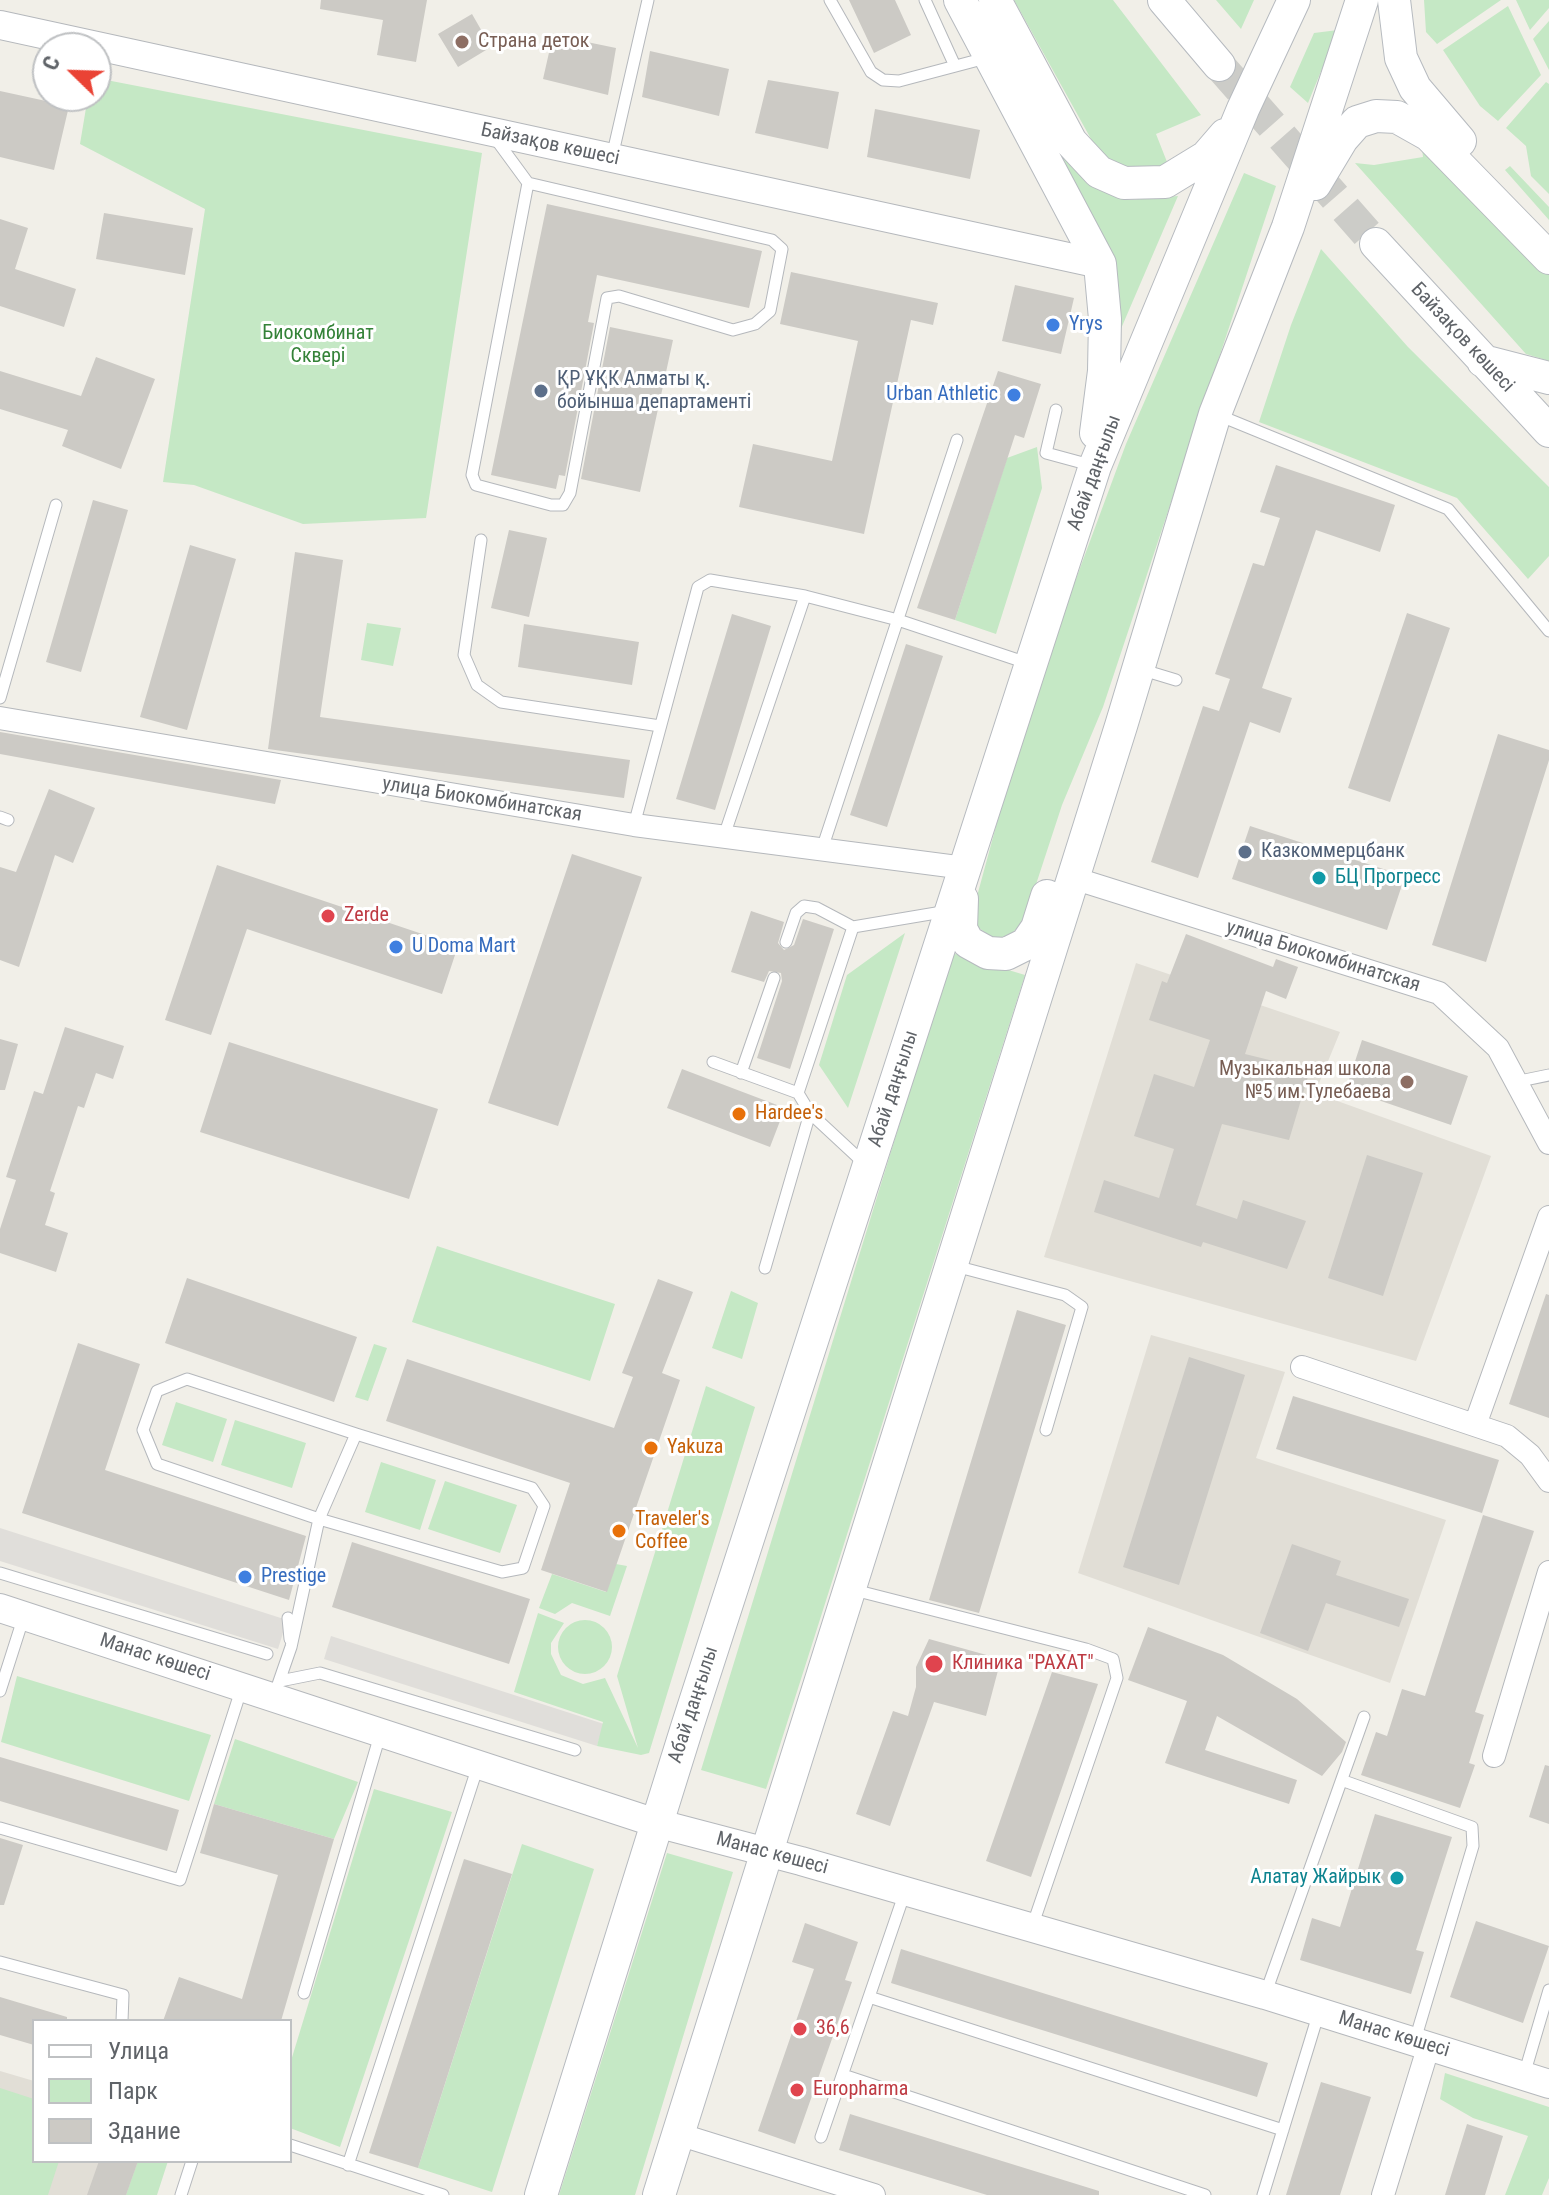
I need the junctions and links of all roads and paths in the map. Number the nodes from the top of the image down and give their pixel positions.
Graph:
1 (648, 0) edge
2 (830, 0) edge
3 (925, 0) edge
4 (960, 0) edge
5 (995, 0) edge
6 (1164, 0) edge
7 (1362, 0) edge
8 (1394, 0) edge
9 (1292, 4) edge
10 (0, 25) edge
11 (991, 57) junction
12 (1219, 65) tunnel mouth
13 (955, 66) junction
14 (1243, 109) junction
15 (489, 132) junction
16 (612, 158) junction
17 (528, 183) junction
18 (1288, 227) junction
19 (1549, 232) edge
20 (1376, 244) tunnel mouth
21 (1549, 258) edge
22 (1100, 264) junction
23 (1481, 360) junction
24 (1549, 378) edge
25 (1056, 410) dead end
26 (1215, 414) junction
27 (1549, 431) edge
28 (957, 440) dead end
29 (1095, 466) junction
30 (56, 505) dead end
31 (481, 540) dead end
32 (805, 596) junction
33 (898, 620) junction
34 (1549, 631) edge
35 (1030, 664) junction
36 (1138, 668) junction
37 (1176, 680) dead end
38 (0, 698) edge
39 (0, 718) edge
40 (660, 726) junction
41 (1121, 726) junction
42 (634, 825) junction
43 (724, 836) junction
44 (822, 849) junction
45 (965, 868) junction
46 (1073, 878) junction
47 (953, 910) junction
48 (853, 927) junction
49 (786, 942) dead end
50 (774, 978) dead end
51 (713, 1062) dead end
52 (741, 1073) junction
53 (1549, 1075) edge
54 (1515, 1082) junction
55 (798, 1093) junction
56 (810, 1113) junction
57 (1549, 1143) edge
58 (868, 1167) junction
59 (1549, 1217) edge
60 (951, 1264) junction
61 (765, 1268) dead end
62 (1302, 1367) dead end
63 (1475, 1425) junction
64 (1046, 1430) dead end
65 (356, 1434) junction
66 (1540, 1452) edge
67 (1549, 1481) edge
68 (319, 1519) junction
69 (1549, 1572) edge
70 (0, 1573) edge
71 (848, 1589) junction
72 (12, 1612) edge
73 (288, 1618) dead end
74 (291, 1647) junction
75 (267, 1654) dead end
76 (242, 1687) junction
77 (277, 1689) junction
78 (0, 1691) edge
79 (1364, 1717) dead end
80 (381, 1731) junction
81 (575, 1750) dead end
82 (1494, 1756) dead end
83 (479, 1762) junction
84 (1344, 1781) junction
85 (656, 1823) junction
86 (0, 1828) edge
87 (765, 1851) junction
88 (905, 1892) junction
89 (1032, 1928) junction
90 (0, 1962) edge
91 (1549, 1990) edge
92 (304, 1993) dead end
93 (1265, 1995) junction
94 (869, 1997) junction
95 (1319, 2012) junction
96 (122, 2019) edge
97 (1422, 2043) junction
98 (843, 2075) junction
99 (1537, 2080) edge
100 (1283, 2130) junction
101 (678, 2134) junction
102 (821, 2137) dead end
103 (292, 2146) edge
104 (191, 2163) edge
105 (348, 2165) junction
106 (870, 2194) edge
107 (181, 2195) edge
108 (443, 2195) edge
109 (541, 2195) edge
110 (659, 2195) edge
111 (1205, 2195) edge
112 (1263, 2195) edge
113 (1383, 2195) edge

1 - 16 lane
2 - 13 lane
3 - 13 lane
4 - 11 main road
5 - 14 main road
6 - 12 main road
7 - 18 main road
8 - 19 main road
9 - 14 main road, Абай даңғылы
10 - 15 street, Байзақов көшесі
11 - 13 lane
11 - 22 main road
14 - 29 main road, Абай даңғылы
15 - 16 street, Байзақов көшесі
15 - 17 lane
16 - 22 street, Байзақов көшесі
17 - 17 lane
18 - 21 main road
18 - 26 main road
20 - 23 main road, Байзақов көшесі
22 - 29 main road
23 - 24 main road
23 - 27 main road, Байзақов көшесі
25 - 29 lane
26 - 34 lane
26 - 36 main road
28 - 33 lane
29 - 35 main road, Абай даңғылы
30 - 38 lane
31 - 40 lane
32 - 33 lane
32 - 40 lane
32 - 43 lane
33 - 35 lane
33 - 44 lane
35 - 45 main road, Абай даңғылы
36 - 37 lane
36 - 41 main road
39 - 42 street, улица Биокомбинатская
40 - 42 lane
41 - 45 main road
41 - 46 main road
42 - 43 street, улица Биокомбинатская
43 - 44 street, улица Биокомбинатская
44 - 45 street, улица Биокомбинатская
45 - 47 main road, Абай даңғылы
46 - 54 street, улица Биокомбинатская
46 - 60 main road
47 - 48 lane
47 - 58 main road, Абай даңғылы
48 - 49 lane
48 - 55 lane
50 - 52 lane
51 - 52 lane
52 - 55 lane
53 - 54 lane
54 - 57 street, улица Биокомбинатская
55 - 56 lane
56 - 58 lane
56 - 61 lane
58 - 85 main road, Абай даңғылы
59 - 63 street
60 - 64 lane
60 - 71 main road
62 - 63 street
63 - 66 street
65 - 68 lane
65 - 68 lane
65 - 68 lane
66 - 67 street
68 - 74 lane
69 - 82 street
70 - 75 lane
71 - 87 main road
71 - 89 lane
72 - 76 street, Манас көшесі
72 - 78 lane
73 - 74 lane
74 - 77 lane
76 - 77 street, Манас көшесі
76 - 86 lane
77 - 80 street, Манас көшесі
77 - 81 lane
79 - 84 lane
80 - 83 street, Манас көшесі
80 - 92 lane
83 - 85 street, Манас көшесі
83 - 105 lane
84 - 93 lane
84 - 97 lane
85 - 87 street, Манас көшесі
85 - 109 main road, Абай даңғылы
87 - 88 street, Манас көшесі
87 - 101 main road
88 - 89 street, Манас көшесі
88 - 94 lane
89 - 93 street, Манас көшесі
90 - 96 lane
91 - 99 lane
93 - 95 street, Манас көшесі
94 - 98 lane
94 - 100 lane
95 - 97 street, Манас көшесі
95 - 100 lane
97 - 99 street, Манас көшесі
97 - 113 street
98 - 102 lane
98 - 111 lane
100 - 112 lane
101 - 106 street
101 - 110 main road
103 - 105 lane
104 - 107 lane
105 - 108 lane

